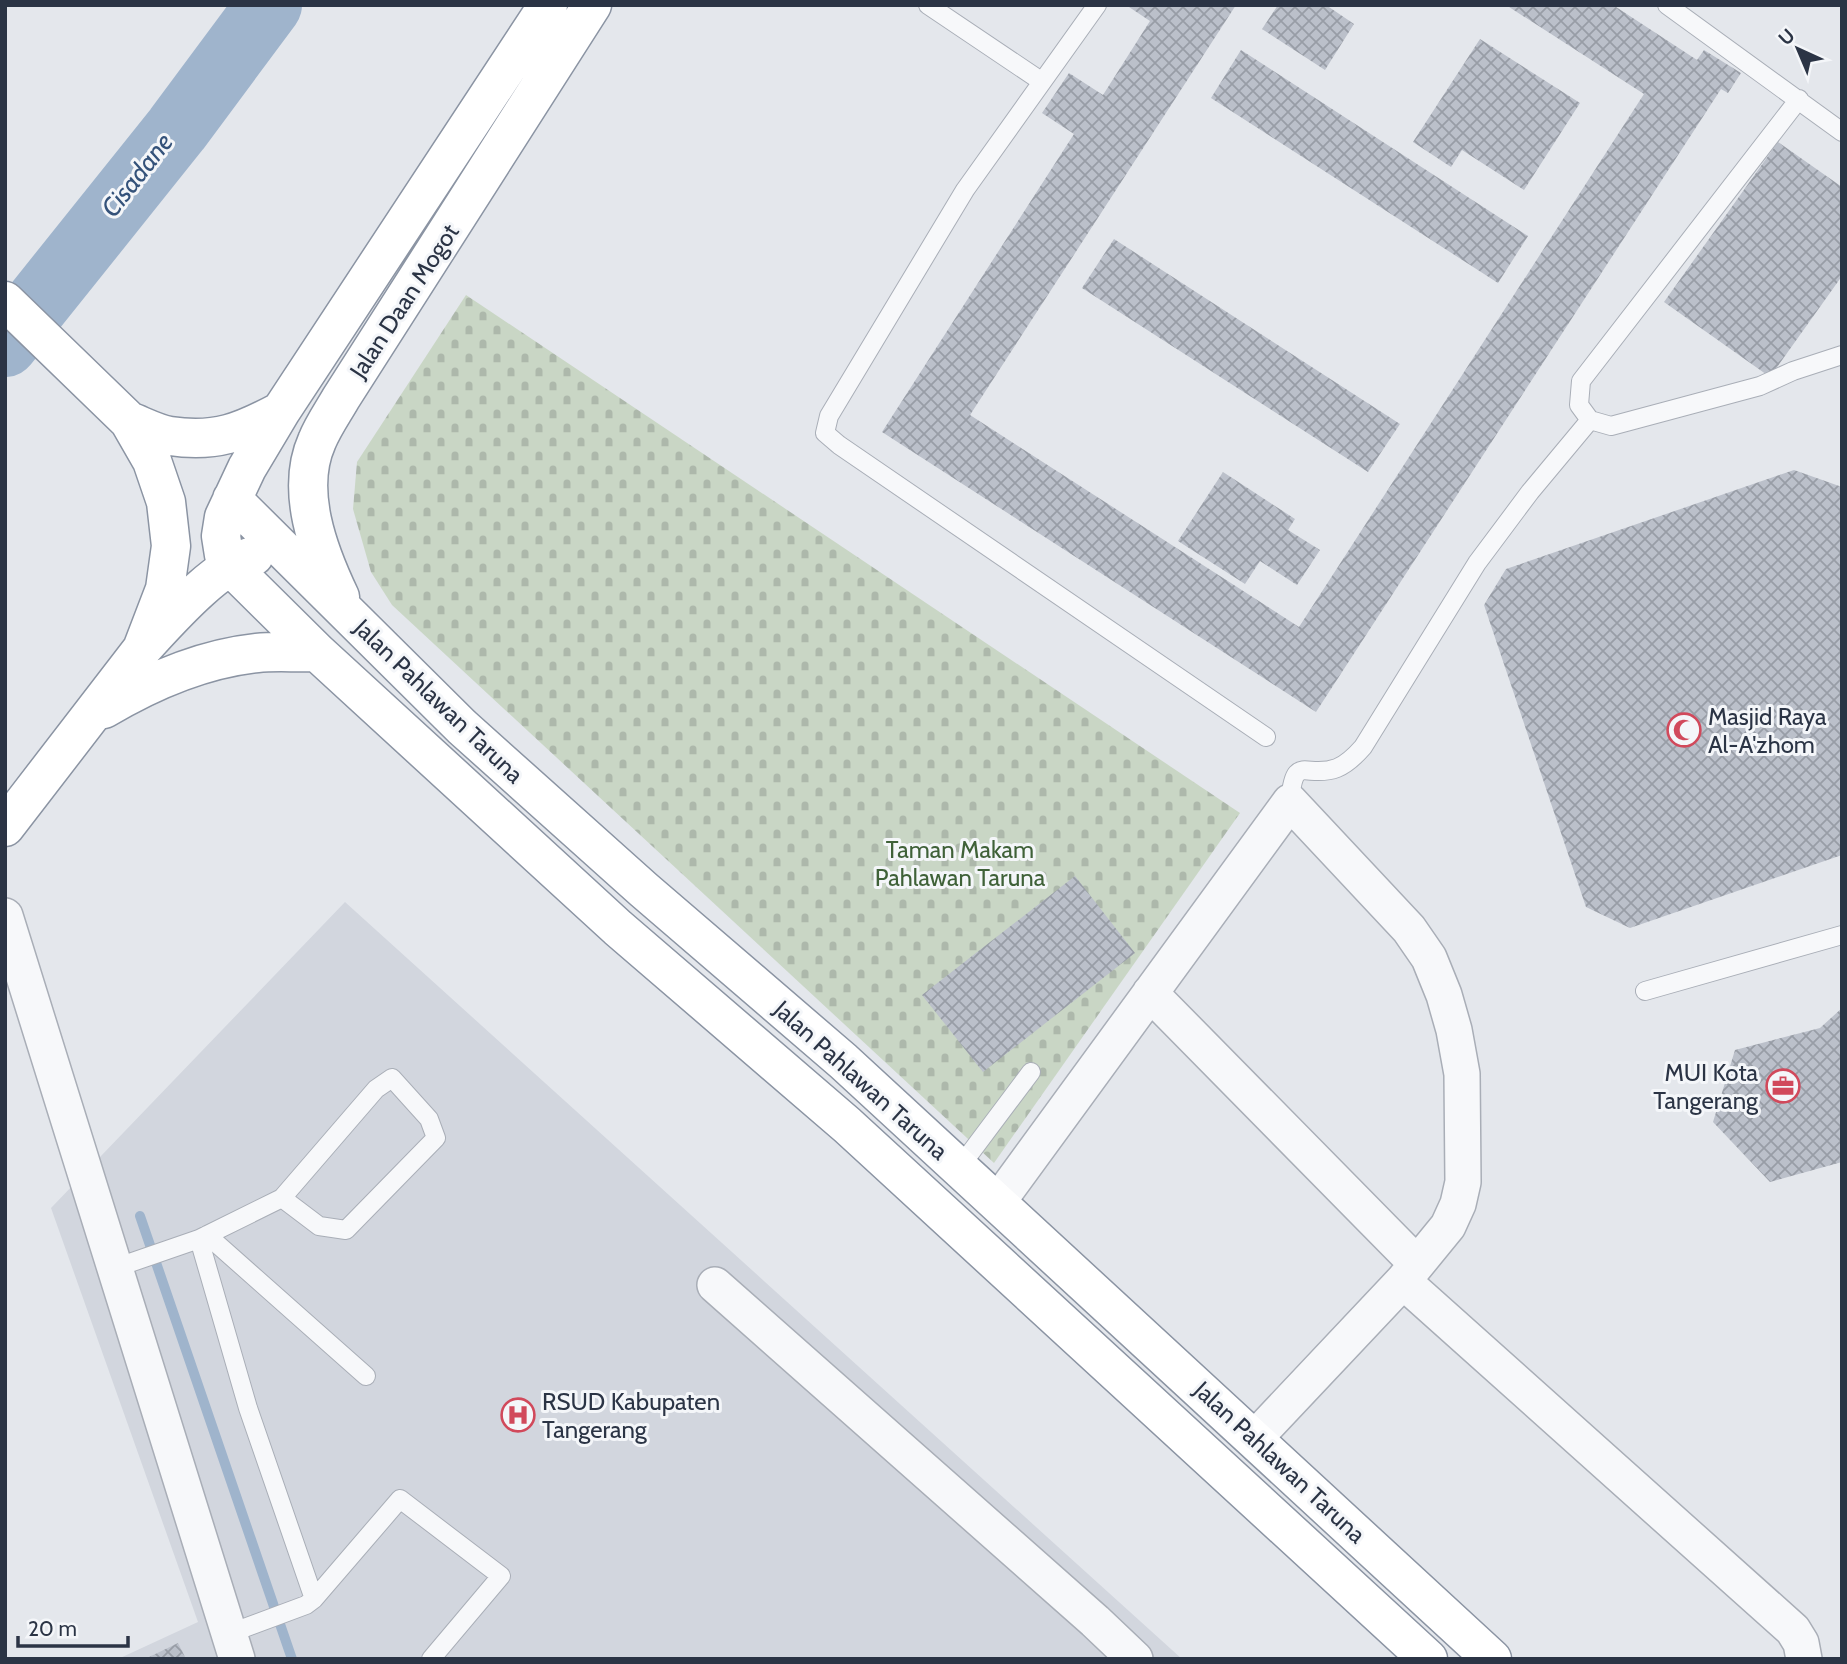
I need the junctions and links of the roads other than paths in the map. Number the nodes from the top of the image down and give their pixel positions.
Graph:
1 (548, 5) edge
2 (592, 5) edge
3 (928, 5) edge
4 (1097, 5) edge
5 (1667, 5) edge
6 (1041, 81) junction
7 (1799, 99) junction
8 (1842, 132) edge
9 (5, 301) edge
10 (1842, 355) edge
11 (281, 411) junction
12 (120, 412) junction
13 (1590, 420) junction
14 (232, 499) junction
15 (285, 552) junction
16 (230, 565) junction
17 (351, 617) junction
18 (142, 649) junction
19 (317, 652) junction
20 (90, 717) junction
21 (1266, 737) dead end
22 (1290, 802) junction
23 (5, 827) edge
24 (5, 916) edge
25 (1842, 936) edge
26 (1645, 991) dead end
27 (1150, 993) junction
28 (1031, 1072) dead end
29 (960, 1168) junction
30 (282, 1198) junction
31 (997, 1203) junction
32 (197, 1240) junction
33 (120, 1267) junction
34 (1409, 1272) junction
35 (715, 1284) dead end
36 (366, 1376) dead end
37 (1255, 1438) junction
38 (310, 1602) junction
39 (237, 1640) edge
40 (431, 1659) edge
41 (1135, 1659) edge
42 (1429, 1659) edge
43 (1492, 1659) edge
44 (1804, 1659) edge

1 - 11 highway, Jalan Daan Mogot
2 - 17 highway, Jalan Daan Mogot
3 - 6 lane
4 - 6 lane
5 - 7 lane
6 - 21 lane
7 - 8 lane
7 - 13 lane
9 - 12 highway
10 - 13 lane
11 - 12 highway
11 - 14 highway, Jalan Daan Mogot
12 - 18 highway
13 - 22 lane
14 - 15 highway, Jalan Pahlawan Taruna
14 - 16 highway, Jalan Daan Mogot
15 - 16 highway
15 - 17 highway, Jalan Pahlawan Taruna
16 - 18 highway
16 - 19 highway, Jalan Pahlawan Taruna
17 - 29 highway, Jalan Pahlawan Taruna
18 - 20 highway
19 - 20 highway
19 - 42 highway, Jalan Pahlawan Taruna
20 - 23 highway
22 - 27 street
22 - 34 street
24 - 33 street
25 - 26 lane
27 - 31 street
27 - 34 street
28 - 29 lane
29 - 31 highway, Jalan Pahlawan Taruna
30 - 30 lane
30 - 32 lane
31 - 37 highway, Jalan Pahlawan Taruna
32 - 33 lane
32 - 36 lane
32 - 38 lane
33 - 39 street
34 - 37 street
34 - 44 street
35 - 41 street
37 - 43 highway, Jalan Pahlawan Taruna
38 - 39 lane
38 - 40 lane

